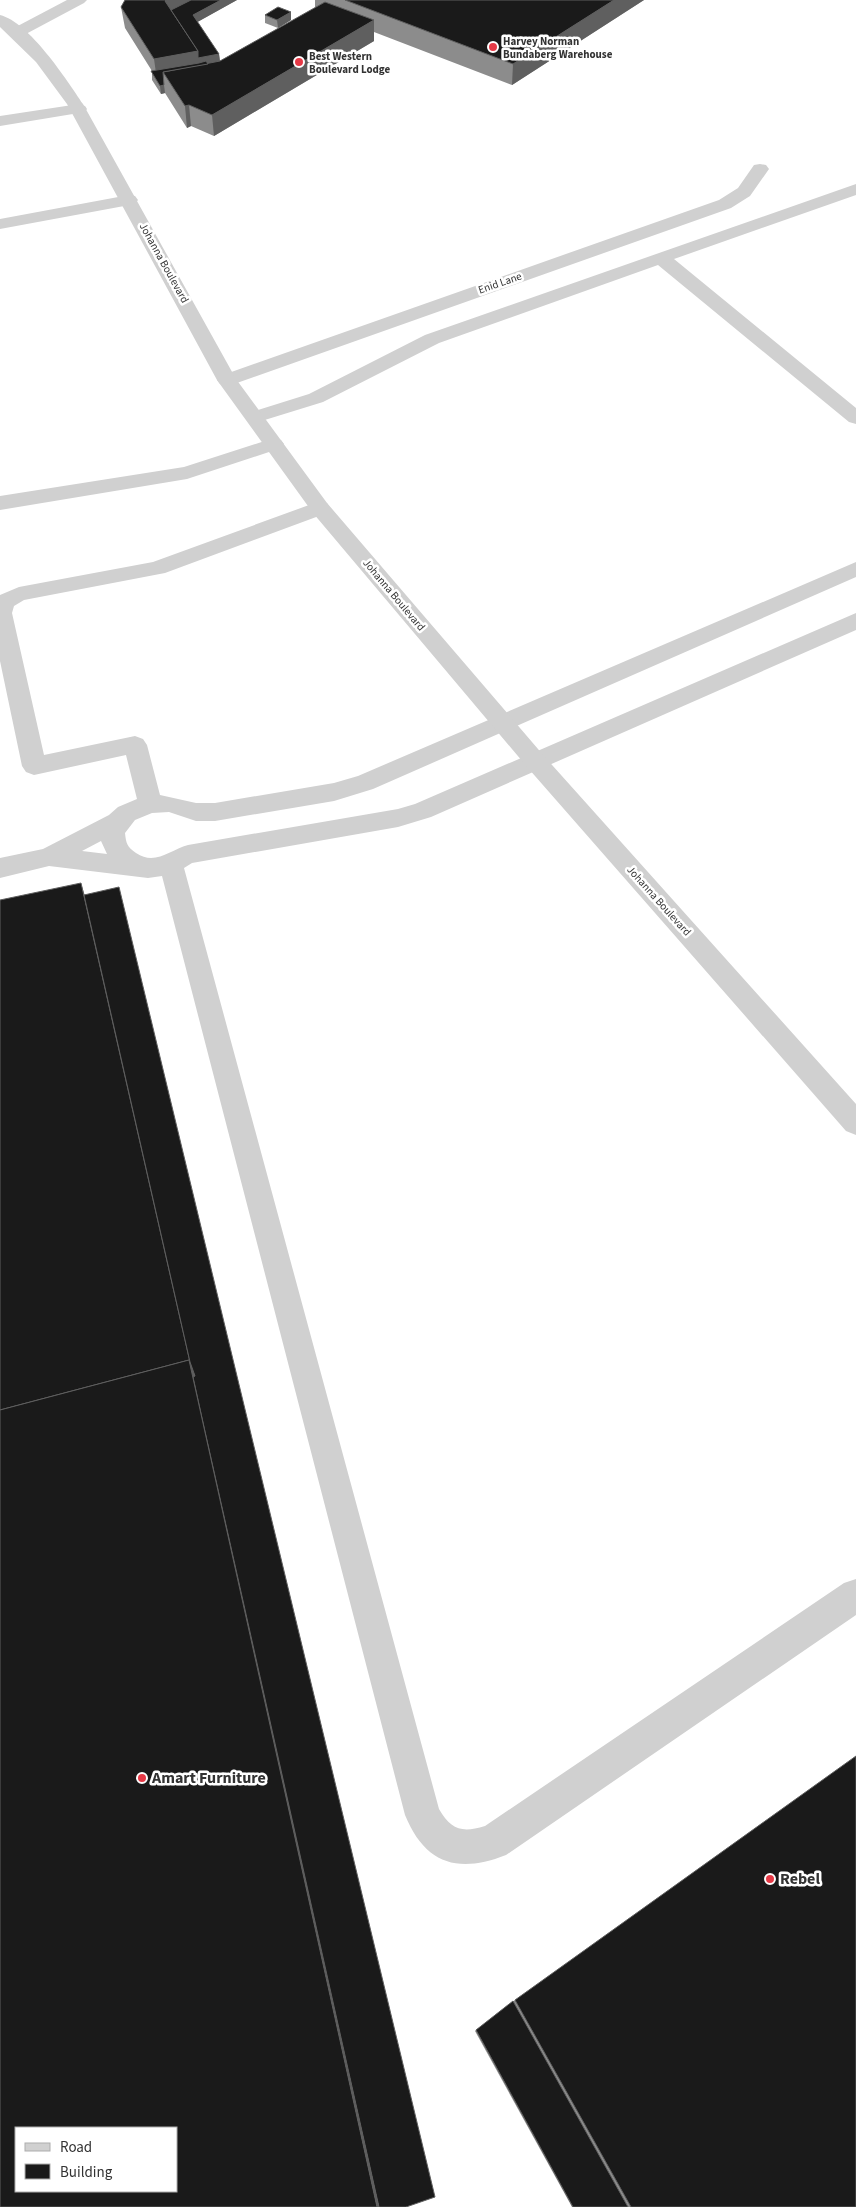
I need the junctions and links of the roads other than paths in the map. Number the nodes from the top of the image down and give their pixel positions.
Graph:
1 (79, 0) edge
2 (0, 20) edge
3 (18, 32) junction
4 (79, 109) junction
5 (0, 121) edge
6 (760, 169) dead end
7 (856, 189) edge
8 (129, 200) junction
9 (0, 224) edge
10 (661, 258) junction
11 (228, 380) junction
12 (255, 417) junction
13 (856, 418) edge
14 (274, 444) junction
15 (0, 504) edge
16 (320, 508) junction
17 (856, 569) edge
18 (856, 621) edge
19 (503, 723) junction
20 (536, 762) junction
21 (150, 804) junction
22 (178, 807) junction
23 (117, 822) junction
24 (49, 857) junction
25 (180, 859) junction
26 (135, 866) junction
27 (0, 868) edge
28 (856, 1123) edge
29 (856, 1595) edge

1 - 3 street
2 - 3 street, Johanna Boulevard
3 - 4 street, Johanna Boulevard
4 - 5 street
4 - 8 street, Johanna Boulevard
6 - 11 street, Enid Lane
7 - 10 street
8 - 9 street
8 - 11 street, Johanna Boulevard
10 - 12 street
10 - 13 street
11 - 12 street, Johanna Boulevard
12 - 14 street, Johanna Boulevard
14 - 15 street
14 - 16 street, Johanna Boulevard
16 - 19 street, Johanna Boulevard
16 - 21 street
17 - 19 street
18 - 20 street
19 - 20 street, Johanna Boulevard
19 - 22 street
20 - 25 street
20 - 28 street, Johanna Boulevard
21 - 22 street
21 - 23 street
22 - 25 street
23 - 24 street
23 - 26 street
24 - 26 street
24 - 27 street
25 - 26 street
25 - 29 street

